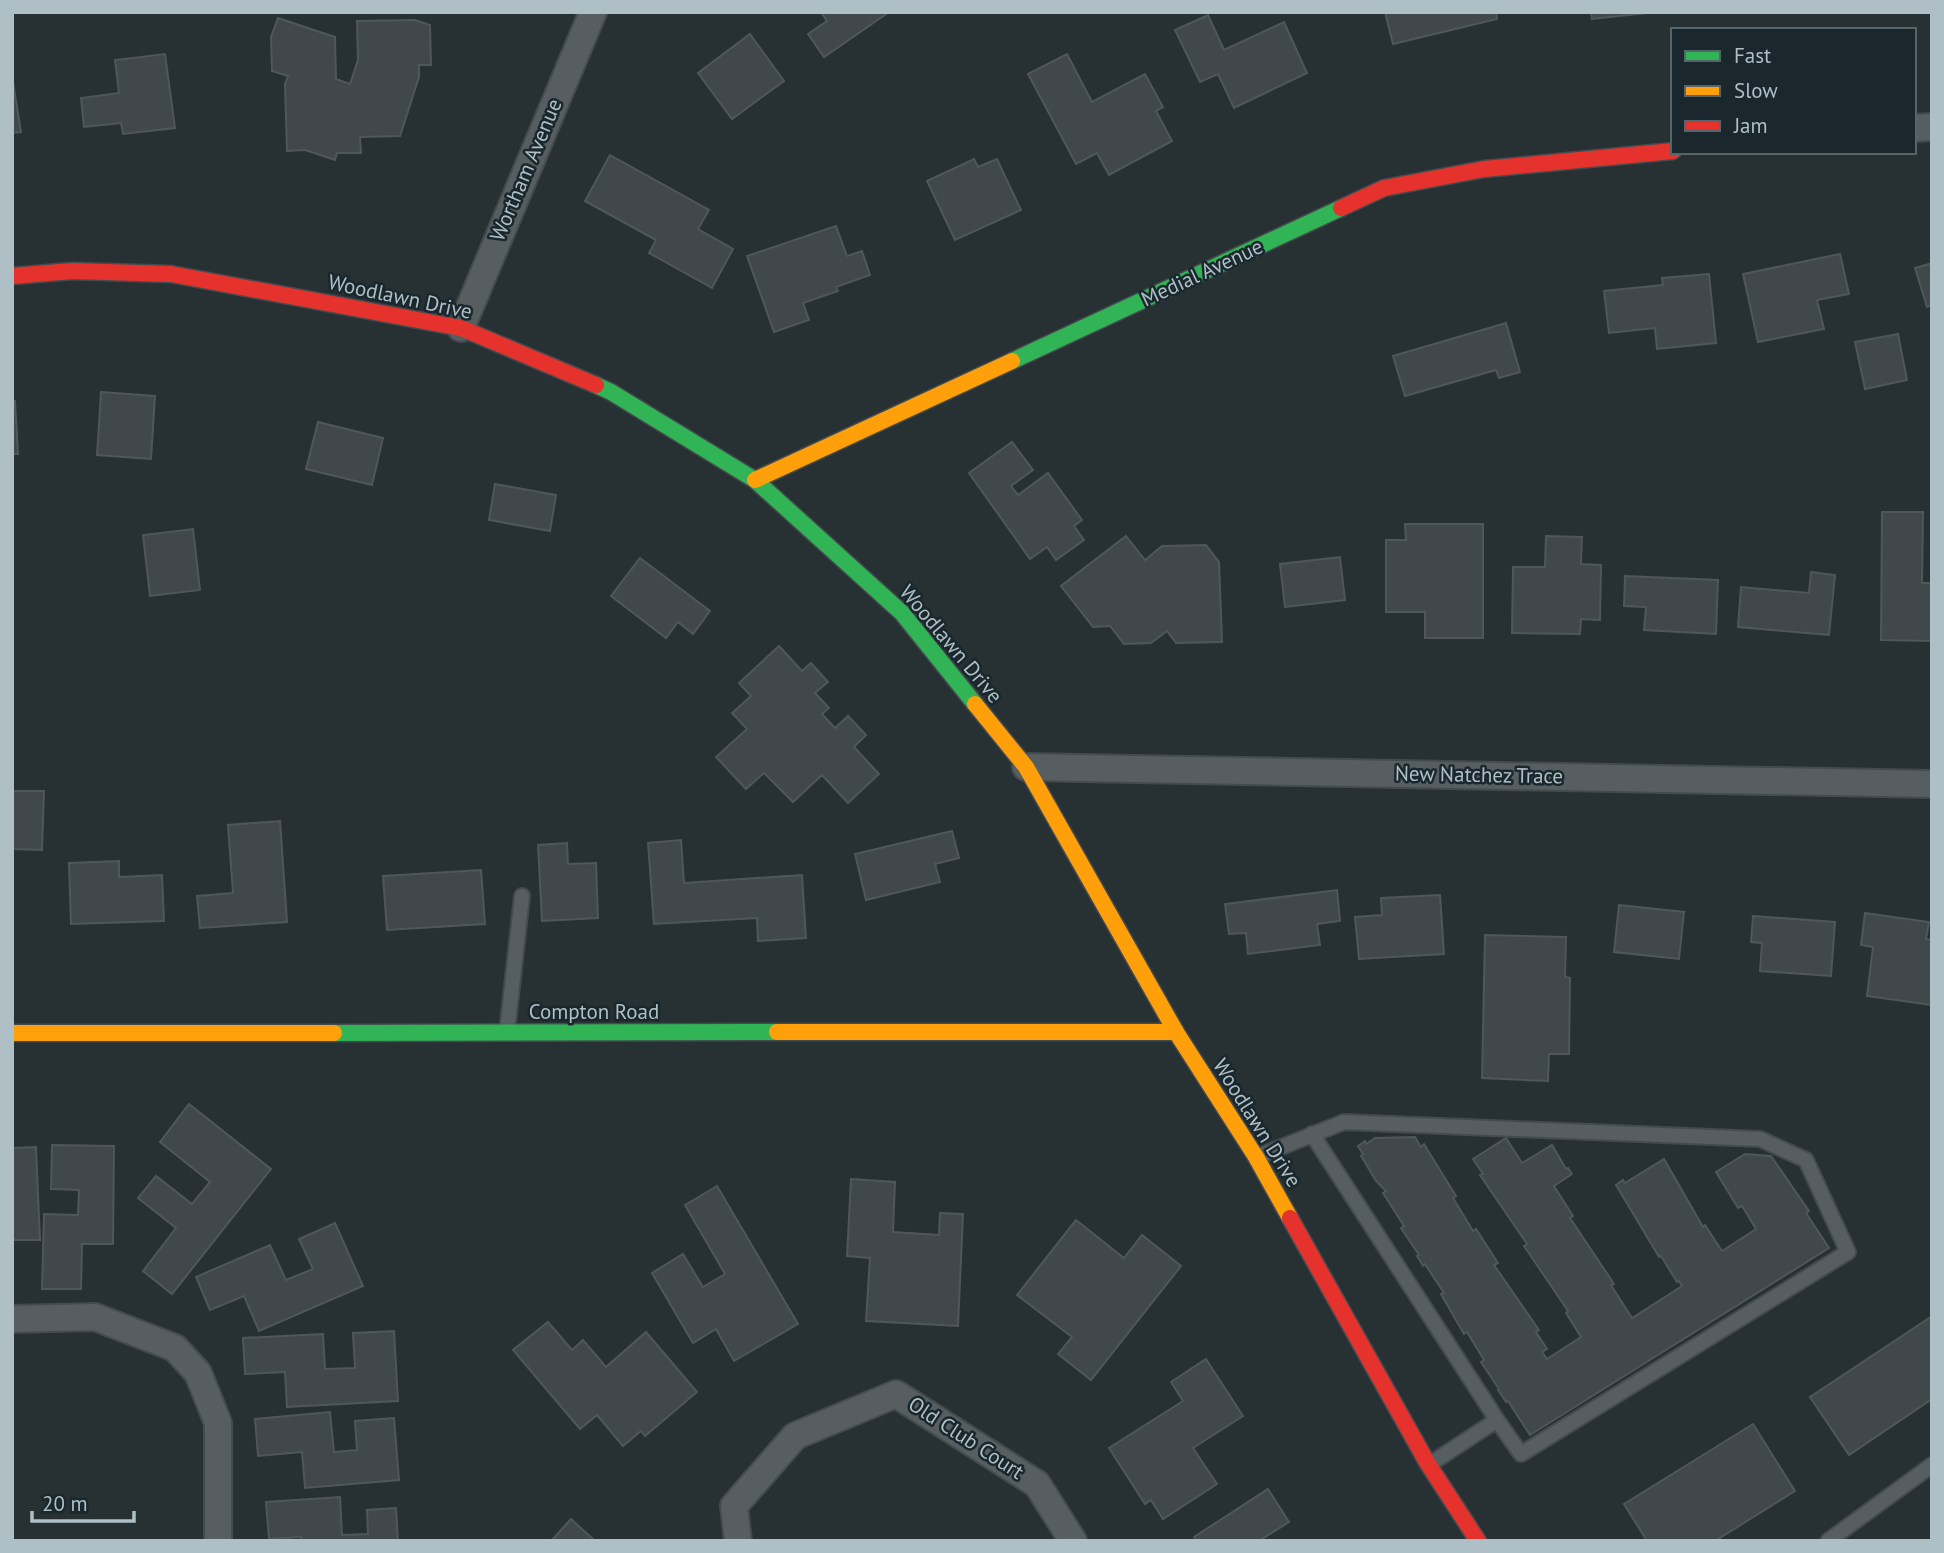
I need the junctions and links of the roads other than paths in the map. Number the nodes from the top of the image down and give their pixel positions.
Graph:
1 (593, 12) edge
2 (1671, 151) edge
3 (12, 276) edge
4 (461, 328) junction
5 (755, 480) junction
6 (1026, 767) junction
7 (1932, 784) edge
8 (522, 896) dead end
9 (1176, 1032) junction
10 (12, 1033) edge
11 (507, 1033) junction
12 (1312, 1134) junction
13 (1256, 1157) junction
14 (12, 1319) edge
15 (1497, 1420) junction
16 (1428, 1464) junction
17 (1932, 1465) edge
18 (218, 1541) edge
19 (738, 1541) edge
20 (1073, 1541) edge
21 (1478, 1541) edge
22 (1828, 1541) edge

1 - 4 street, Wortham Avenue
2 - 5 street, Medial Avenue
3 - 4 street, Woodlawn Drive
4 - 5 street, Woodlawn Drive
5 - 6 street, Woodlawn Drive
6 - 7 street, New Natchez Trace
6 - 9 street, Woodlawn Drive
8 - 11 lane
9 - 11 street, Compton Road
9 - 13 street, Woodlawn Drive
10 - 11 street, Compton Road
12 - 13 lane
12 - 15 lane
12 - 15 lane
13 - 16 street, Woodlawn Drive
14 - 18 street
15 - 16 lane
16 - 21 street, Woodlawn Drive
17 - 22 lane
19 - 20 street, Old Club Court

